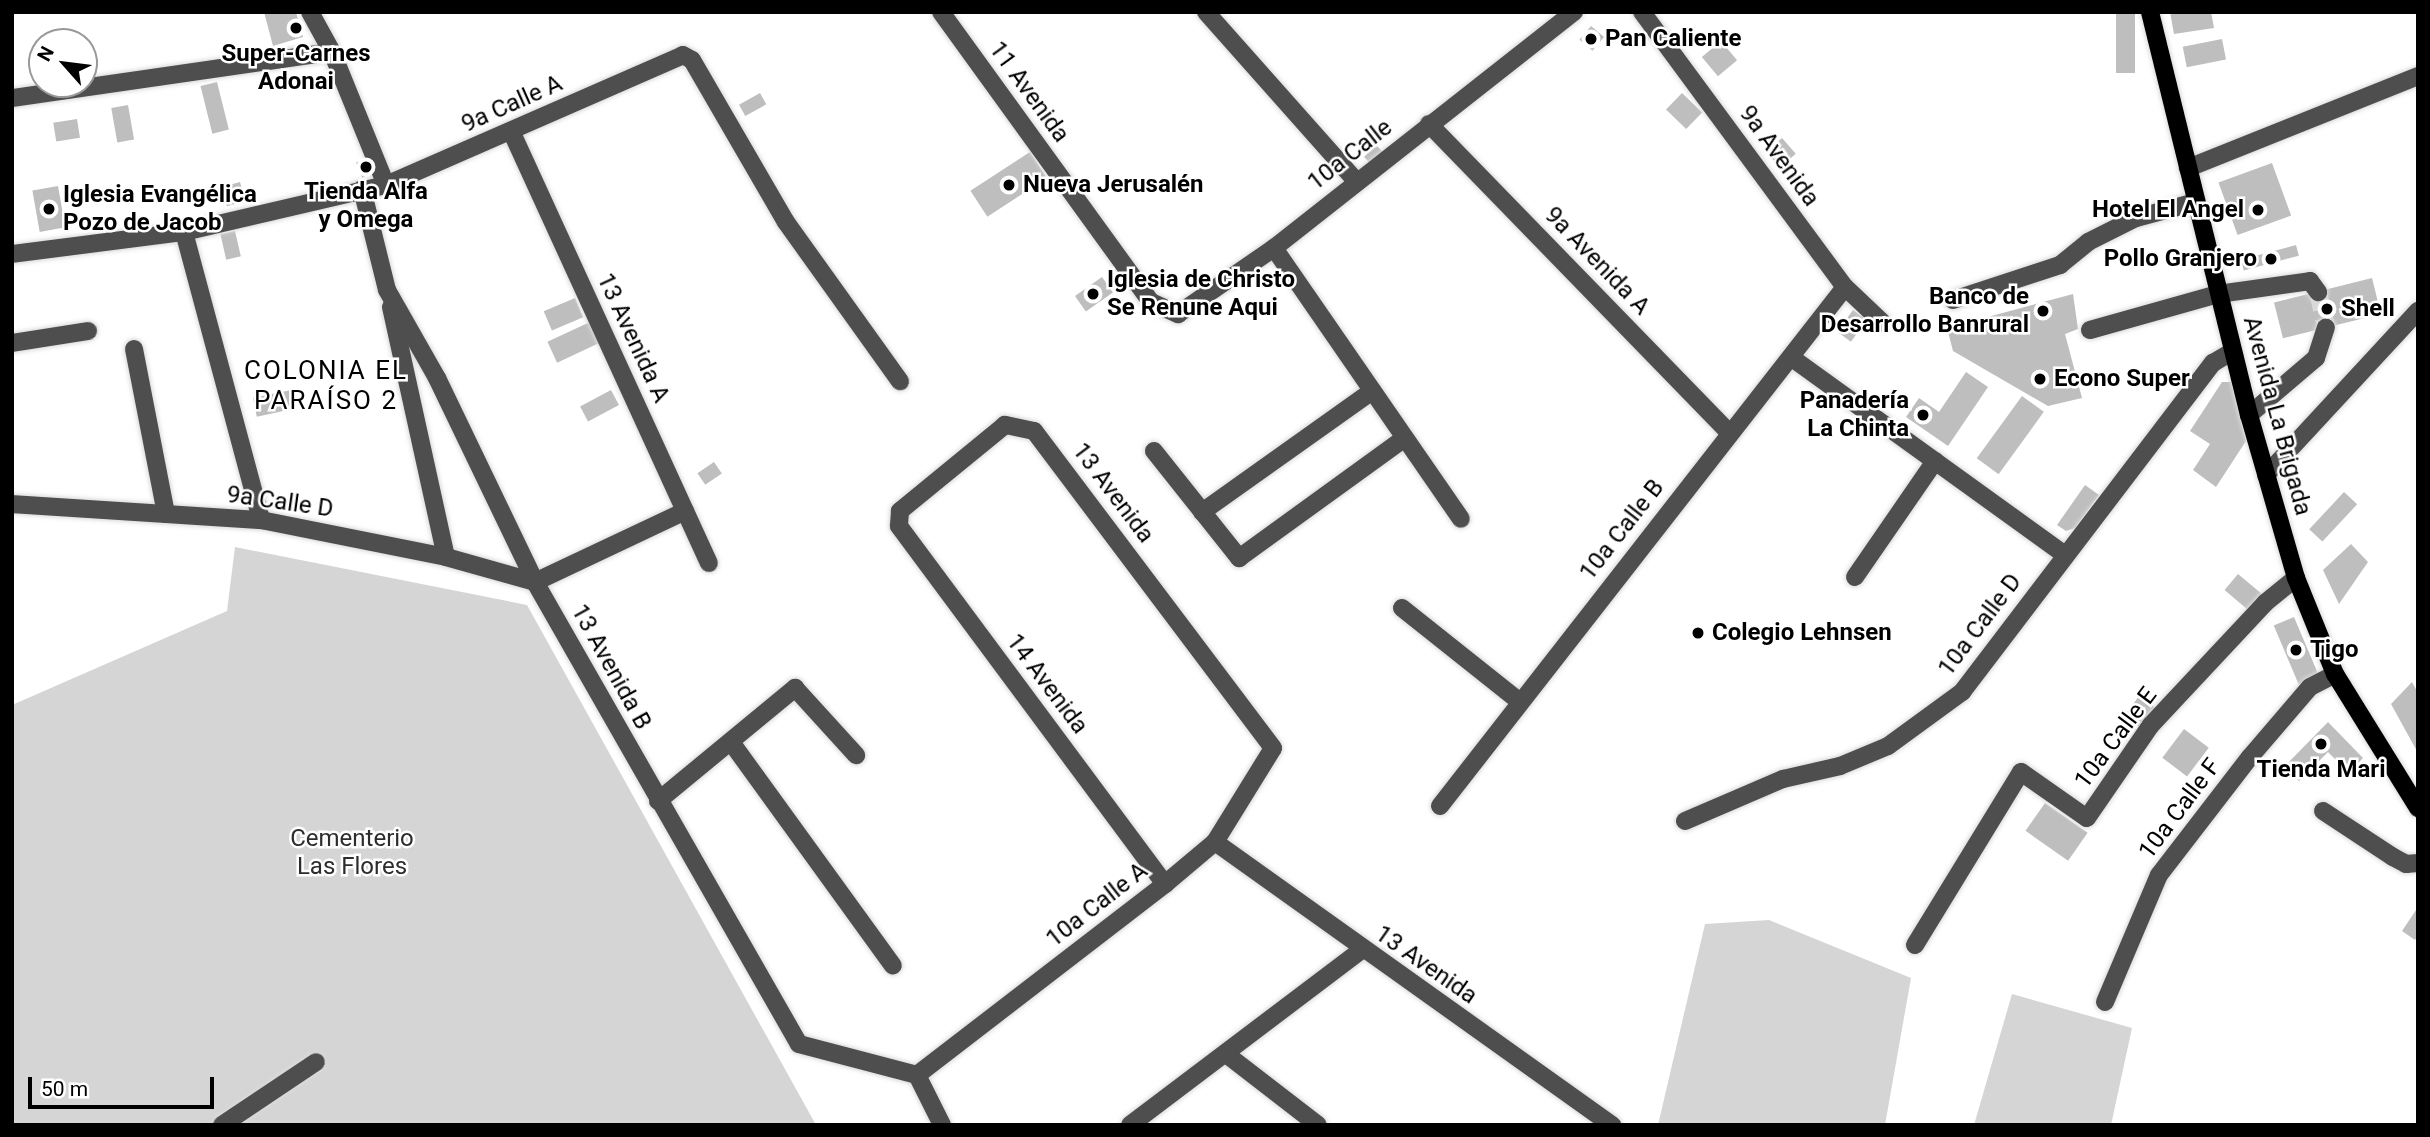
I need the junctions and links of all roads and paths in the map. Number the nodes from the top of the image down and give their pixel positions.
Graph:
1 (310, 12) edge
2 (940, 12) edge
3 (1206, 12) edge
4 (1574, 12) edge
5 (1642, 12) edge
6 (2150, 12) edge
7 (332, 52) junction
8 (2418, 76) edge
9 (12, 98) edge
10 (1429, 124) junction
11 (512, 133) junction
12 (2189, 168) junction
13 (1356, 181) junction
14 (386, 185) junction
15 (362, 189) junction
16 (2196, 202) junction
17 (184, 232) junction
18 (1273, 248) junction
19 (12, 254) edge
20 (1845, 287) junction
21 (2317, 289) dead end
22 (387, 290) junction
23 (2218, 295) junction
24 (1953, 300) dead end
25 (1152, 302) joint
26 (2418, 311) edge
27 (1882, 323) dead end
28 (2326, 328) tunnel mouth
29 (2090, 330) dead end
30 (88, 331) dead end
31 (12, 344) edge
32 (134, 349) dead end
33 (2233, 351) junction
34 (1792, 358) junction
35 (900, 381) dead end
36 (1372, 391) junction
37 (2249, 415) junction
38 (1729, 432) junction
39 (1402, 440) junction
40 (1154, 451) dead end
41 (1935, 461) junction
42 (2266, 475) junction
43 (12, 504) edge
44 (685, 511) junction
45 (900, 511) joint
46 (1202, 512) junction
47 (166, 514) junction
48 (1461, 519) dead end
49 (261, 520) junction
50 (2064, 554) junction
51 (446, 557) junction
52 (709, 563) dead end
53 (1855, 577) dead end
54 (2296, 578) junction
55 (535, 582) junction
56 (1402, 608) dead end
57 (2335, 674) junction
58 (1520, 702) junction
59 (731, 742) junction
60 (1272, 744) joint
61 (856, 755) dead end
62 (658, 801) junction
63 (1440, 806) dead end
64 (2418, 808) edge
65 (2323, 811) dead end
66 (1685, 821) dead end
67 (1215, 842) junction
68 (2418, 863) edge
69 (1165, 884) junction
70 (1915, 945) dead end
71 (1361, 950) junction
72 (893, 965) dead end
73 (2105, 1002) dead end
74 (1226, 1054) junction
75 (316, 1062) dead end
76 (917, 1075) junction
77 (222, 1125) edge
78 (942, 1125) edge
79 (1130, 1125) edge
80 (1318, 1125) edge
81 (1612, 1125) edge

1 - 7 street
2 - 25 street, 11 Avenida
3 - 13 street
4 - 10 street, 10a Calle
5 - 20 street, 9a Avenida
6 - 12 main road, Avenida La Brigada
7 - 9 street
7 - 14 street
8 - 12 street
10 - 13 street, 10a Calle
10 - 38 street, 9a Avenida A
11 - 14 street, 9a Calle A
11 - 35 street, 9a Calle A
11 - 44 street, 13 Avenida A
12 - 16 main road, Avenida La Brigada
13 - 18 street, 10a Calle
14 - 15 street, 9a Calle A
15 - 17 street, 9a Calle A
15 - 22 street, 13 Avenida B
16 - 23 main road, Avenida La Brigada
16 - 24 street
17 - 19 street, 9a Calle A
17 - 49 street
18 - 25 street, 10a Calle
18 - 36 street
20 - 27 street, 9a Avenida
20 - 34 street, 10a Calle B
21 - 23 street
22 - 51 street
22 - 55 street, 13 Avenida B
23 - 29 street
23 - 33 main road, Avenida La Brigada
26 - 42 street
28 - 37 street
30 - 31 street
32 - 47 street
33 - 37 main road, Avenida La Brigada
33 - 50 street, 10a Calle D
34 - 38 street, 10a Calle B
34 - 41 street
36 - 39 street
36 - 46 street
37 - 42 main road, Avenida La Brigada
38 - 58 street, 10a Calle B
39 - 46 street
39 - 48 street
40 - 46 street
41 - 50 street
41 - 53 street
42 - 54 main road, Avenida La Brigada
43 - 47 street, 9a Calle D
44 - 52 street, 13 Avenida A
44 - 55 street
45 - 60 street, 13 Avenida
45 - 69 street, 14 Avenida
47 - 49 street, 9a Calle D
49 - 51 street, 9a Calle D
50 - 66 street, 10a Calle D
51 - 55 street, 9a Calle D
54 - 57 main road, Avenida La Brigada
54 - 70 street, 10a Calle E
55 - 62 street, 13 Avenida B
56 - 58 street
57 - 64 main road, Avenida La Brigada
57 - 73 street, 10a Calle F
58 - 63 street, 10a Calle B
59 - 61 street
59 - 62 street
59 - 72 street
60 - 67 street, 10a Calle A
62 - 76 street, 13 Avenida B
65 - 68 street
67 - 69 street, 10a Calle A
67 - 71 street, 13 Avenida
69 - 76 street, 10a Calle A
71 - 74 street
71 - 81 street, 13 Avenida
74 - 79 street
74 - 80 street
75 - 77 street
76 - 78 street

